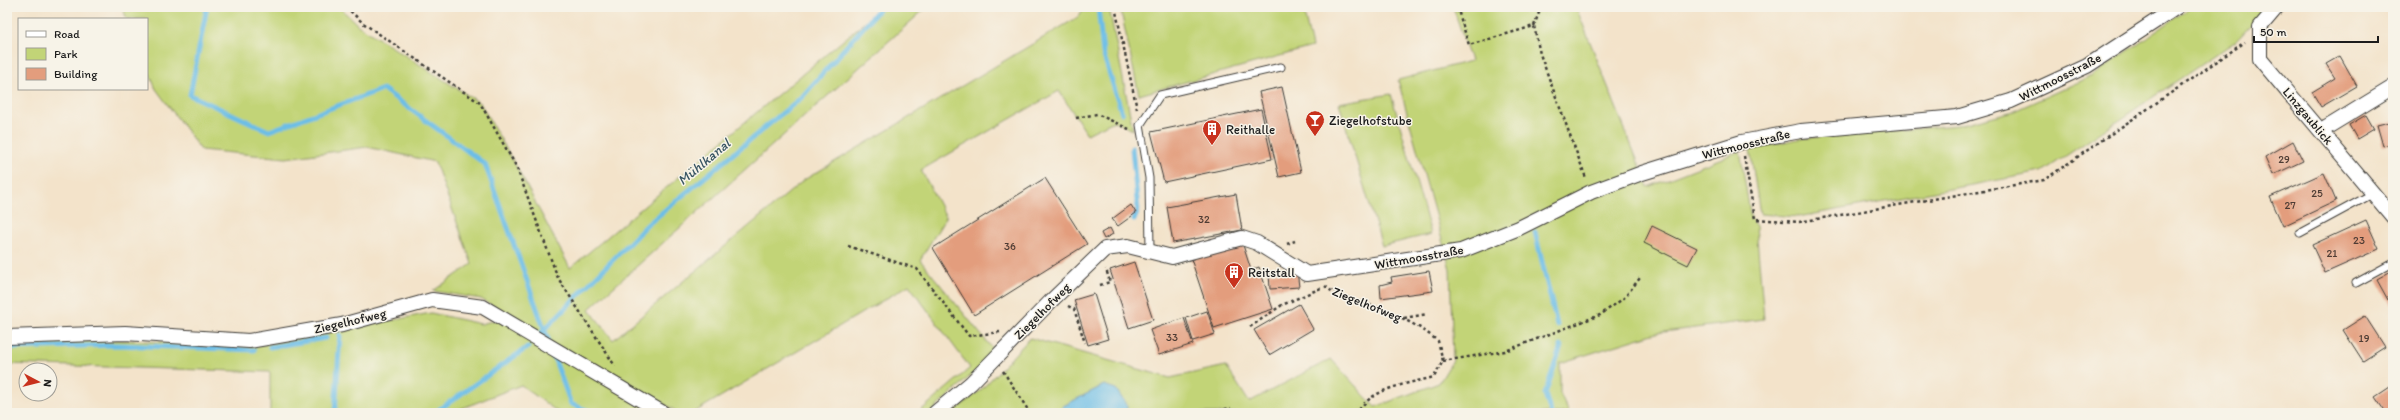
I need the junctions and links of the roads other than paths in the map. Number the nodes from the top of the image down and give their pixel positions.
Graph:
1 (2177, 7) edge
2 (2276, 7) edge
3 (1281, 68) dead end
4 (2393, 87) edge
5 (2321, 131) junction
6 (2374, 193) junction
7 (2388, 202) edge
8 (2393, 217) edge
9 (2300, 233) dead end
10 (1150, 251) junction
11 (2393, 263) edge
12 (1307, 274) joint
13 (2356, 283) dead end
14 (7, 337) edge
15 (663, 413) edge
16 (935, 413) edge

1 - 12 street, Wittmoosstraße
2 - 5 street, Linzgaublick
3 - 10 lane
4 - 5 street
5 - 6 street, Linzgaublick
6 - 7 street, Linzgaublick
6 - 9 lane
7 - 8 street, Linzgaublick
10 - 12 street, Ziegelhofweg
10 - 16 street, Ziegelhofweg
11 - 13 lane
14 - 15 street, Ziegelhofweg

